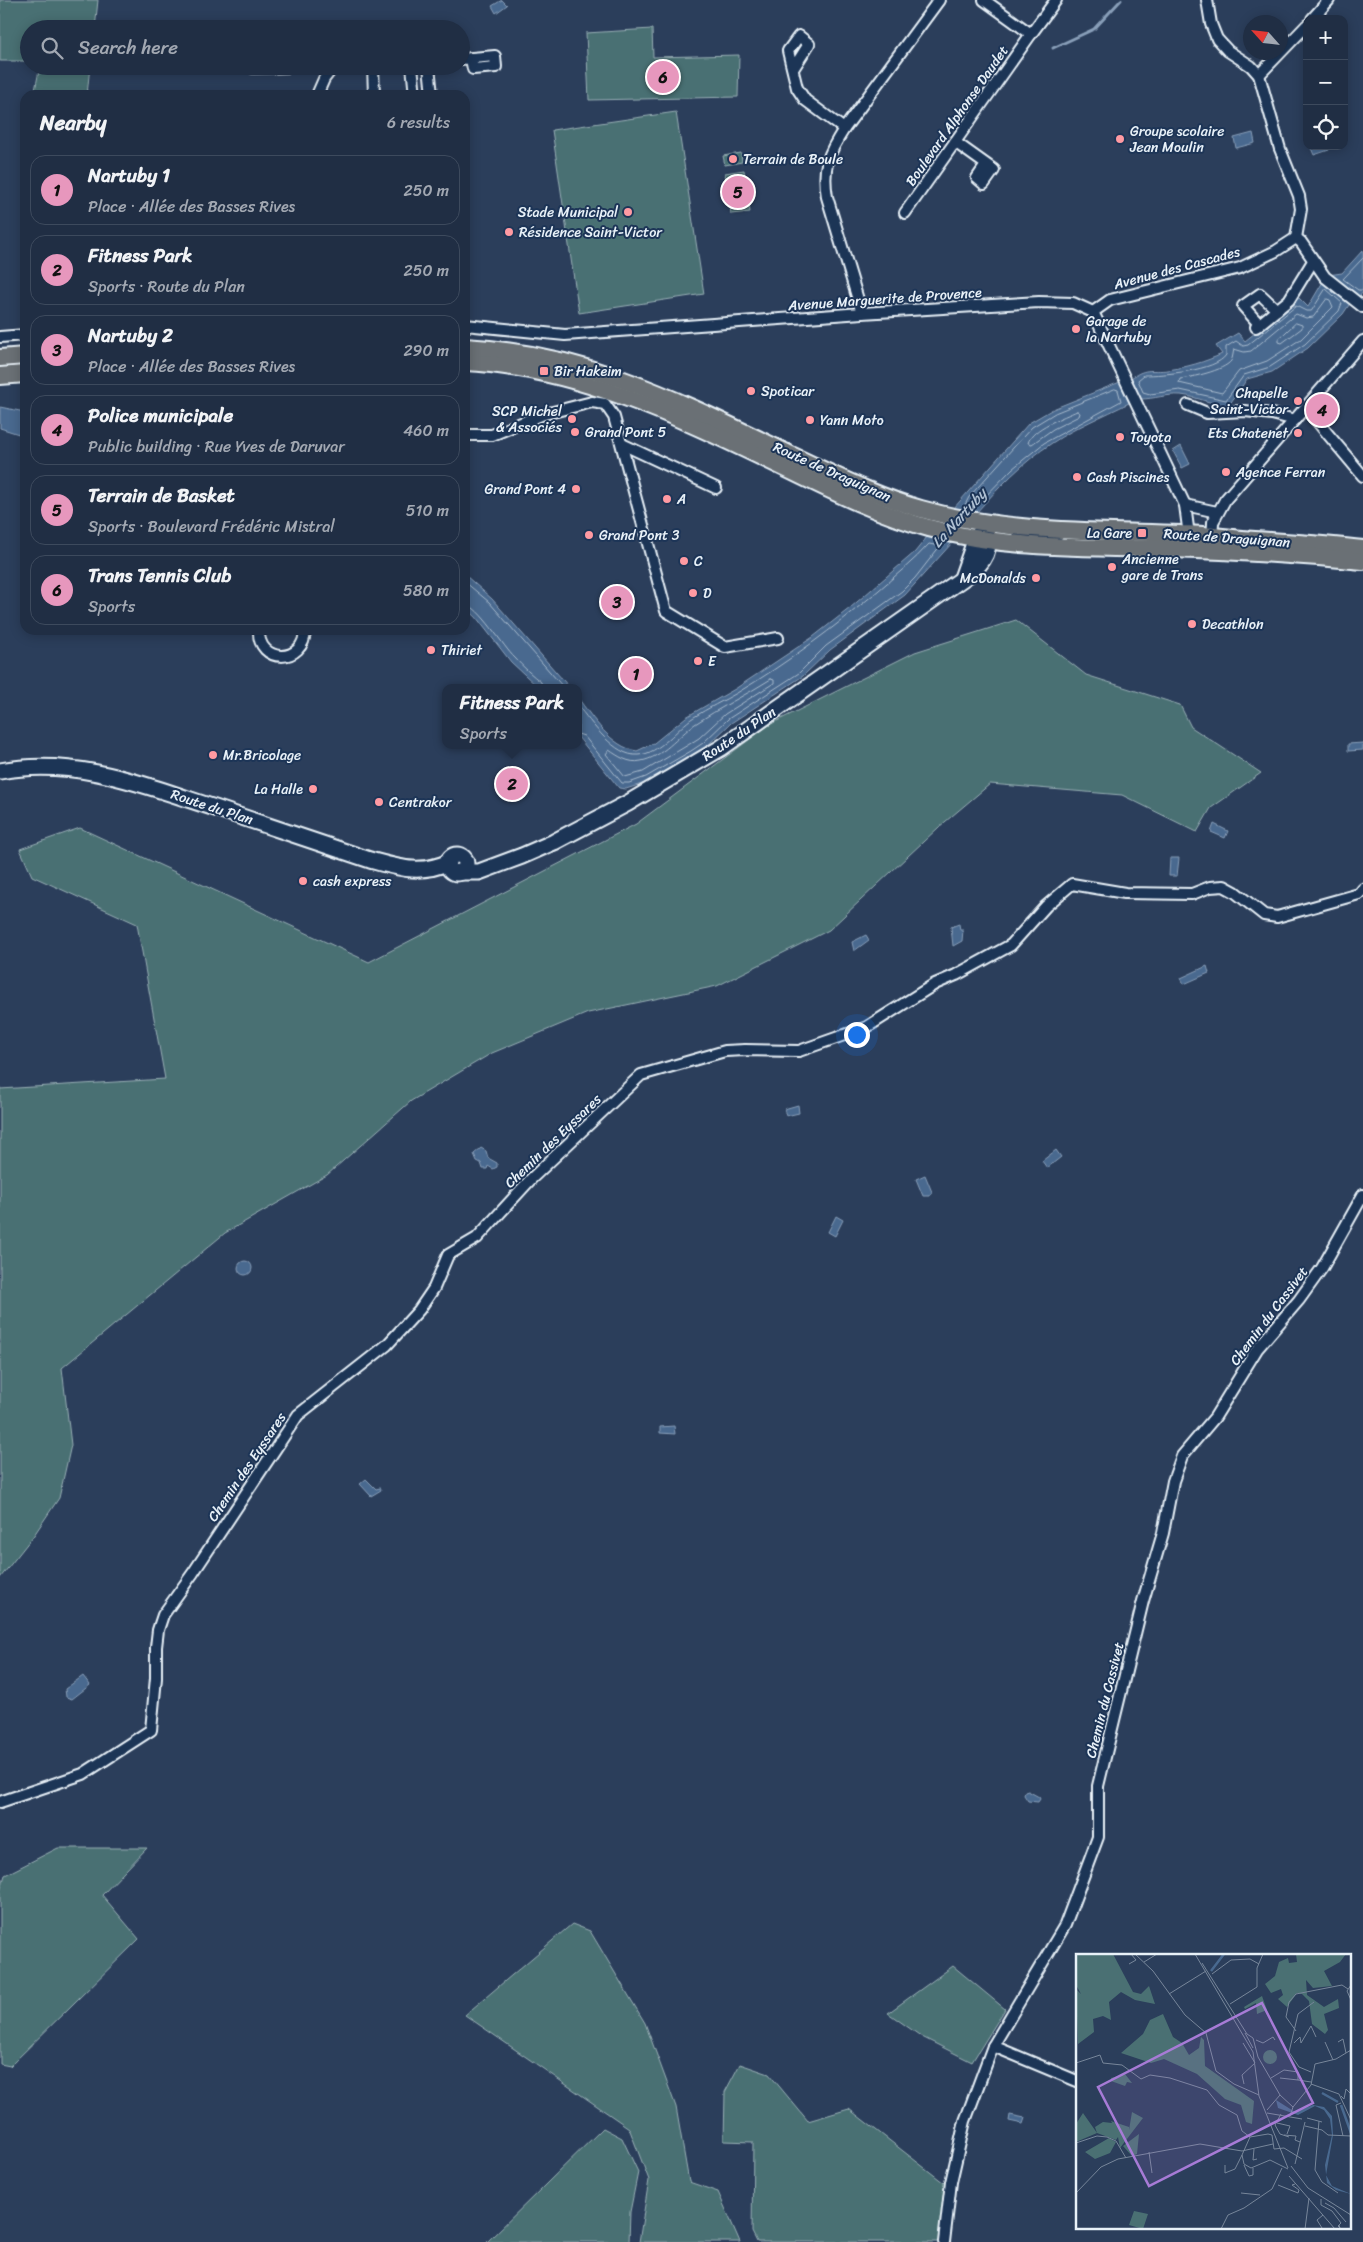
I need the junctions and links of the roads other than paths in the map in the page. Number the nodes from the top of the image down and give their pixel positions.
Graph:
1 (939, 0) edge
2 (984, 0) edge
3 (1056, 0) edge
4 (1207, 0) edge
5 (1329, 0) edge
6 (1316, 15) edge
7 (1303, 28) edge
8 (1031, 34) junction
9 (792, 69) dead end
10 (327, 75) edge
11 (373, 75) edge
12 (413, 75) edge
13 (430, 75) edge
14 (1259, 75) junction
15 (319, 90) edge
16 (374, 90) edge
17 (414, 90) edge
18 (431, 90) edge
19 (844, 129) junction
20 (955, 142) junction
21 (986, 165) dead end
22 (905, 213) dead end
23 (1296, 238) junction
24 (1313, 261) junction
25 (1359, 304) edge
26 (1276, 310) junction
27 (1093, 312) junction
28 (862, 313) junction
29 (470, 326) edge
30 (20, 335) edge
31 (0, 337) edge
32 (1363, 342) edge
33 (470, 347) edge
34 (20, 356) edge
35 (0, 358) edge
36 (470, 363) edge
37 (20, 374) edge
38 (0, 376) edge
39 (1188, 405) dead end
40 (1306, 408) junction
41 (1296, 420) junction
42 (470, 435) edge
43 (622, 444) junction
44 (1363, 476) edge
45 (716, 488) dead end
46 (1185, 505) junction
47 (1217, 512) junction
48 (1186, 529) junction
49 (981, 531) junction
50 (1212, 536) junction
51 (1107, 548) junction
52 (1363, 549) edge
53 (1222, 552) junction
54 (1363, 561) edge
55 (259, 635) edge
56 (304, 635) edge
57 (778, 638) dead end
58 (0, 771) edge
59 (1363, 889) edge
60 (1363, 1196) edge
61 (0, 1802) edge
62 (993, 2046) junction
63 (1076, 2081) edge
64 (944, 2242) edge

1 - 19 street
2 - 8 street
3 - 8 street, Boulevard Alphonse Daudet
4 - 14 street
5 - 6 street
7 - 14 street
8 - 20 street, Boulevard Alphonse Daudet
9 - 19 street
10 - 15 street
11 - 16 street
12 - 17 street
13 - 18 street
14 - 23 street
19 - 28 street
20 - 21 street
20 - 22 street, Boulevard Alphonse Daudet
23 - 24 street
23 - 27 street, Avenue des Cascades
24 - 25 street
24 - 26 street
26 - 26 street
27 - 28 street, Avenue Marguerite de Provence
27 - 46 street
28 - 29 street, Avenue Marguerite de Provence
30 - 31 street
32 - 40 street
33 - 49 main road, Route de Draguignan
34 - 35 main road
36 - 49 main road, Route de Draguignan
37 - 38 main road
39 - 41 street
40 - 41 street
40 - 44 street
41 - 47 street
42 - 43 street
43 - 45 street
43 - 57 street
46 - 47 street
46 - 48 street
47 - 50 street
48 - 49 main road, Route de Draguignan
48 - 50 main road, Route de Draguignan
48 - 51 street
49 - 51 main road, Route de Draguignan
49 - 58 street, Route du Plan
50 - 52 main road, Route de Draguignan
50 - 53 street
51 - 53 main road, Route de Draguignan
53 - 54 main road, Route de Draguignan
55 - 56 street
59 - 61 street, Chemin des Eyssares
60 - 62 street, Chemin du Cassivet
62 - 63 street
62 - 64 street, Chemin du Cassivet

